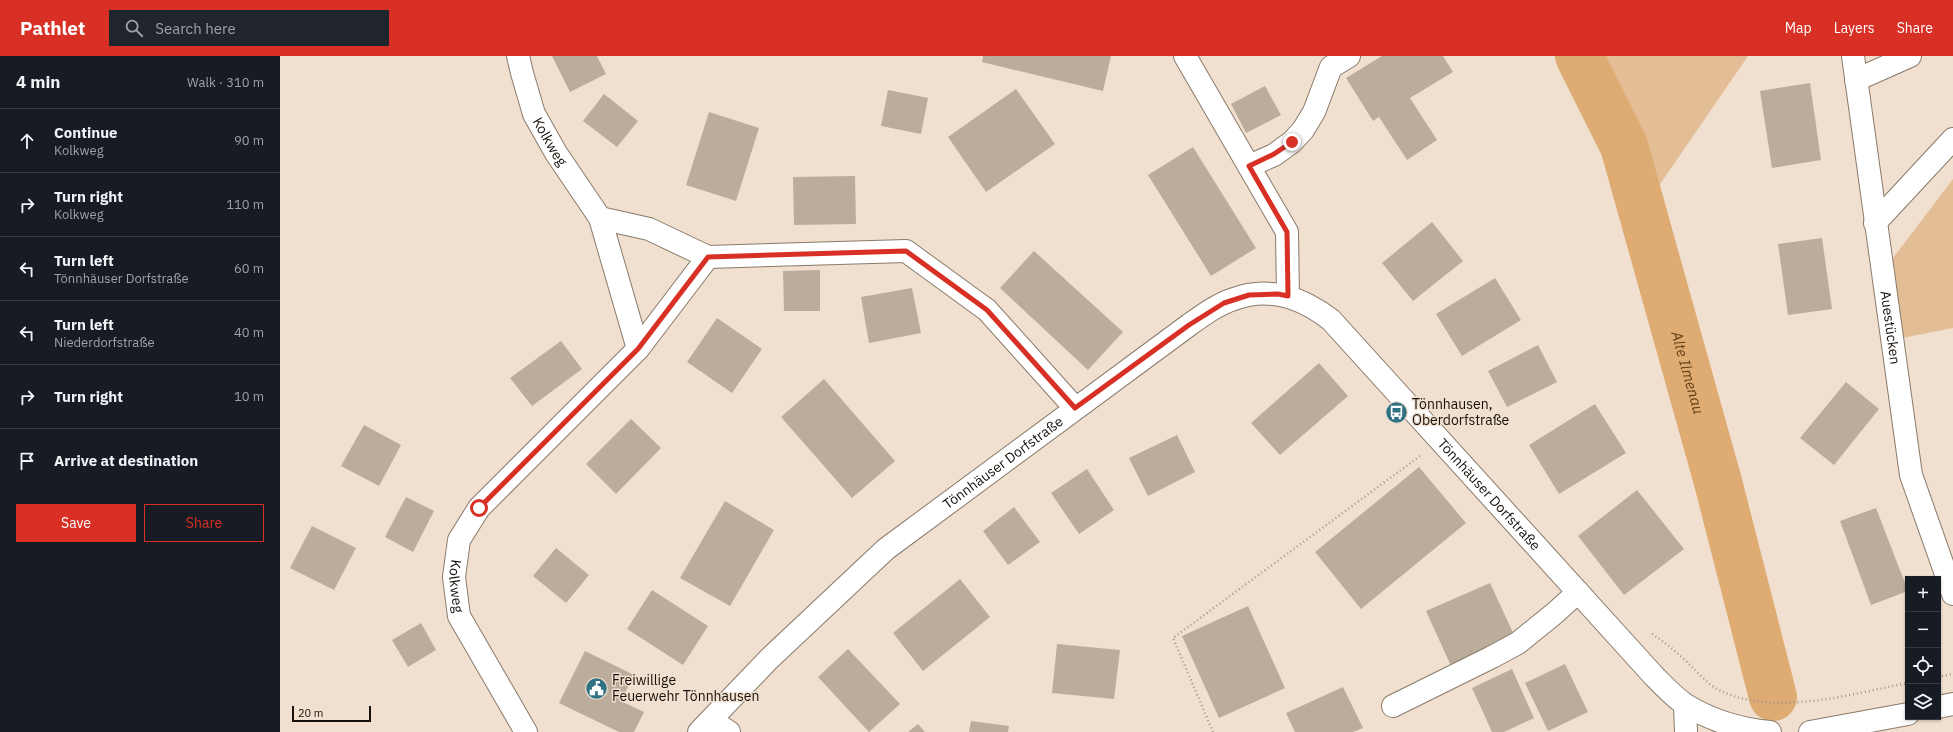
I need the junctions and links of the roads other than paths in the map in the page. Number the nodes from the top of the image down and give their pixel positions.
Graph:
1 (518, 56) edge
2 (1185, 56) edge
3 (1349, 56) edge
4 (1853, 56) edge
5 (1910, 56) edge
6 (1856, 80) junction
7 (1953, 139) edge
8 (1249, 166) junction
9 (600, 218) junction
10 (1875, 223) junction
11 (708, 257) junction
12 (1288, 296) junction
13 (638, 349) junction
14 (1075, 408) junction
15 (1578, 592) junction
16 (1953, 594) edge
17 (1953, 704) edge
18 (1685, 705) junction
19 (1393, 706) dead end
20 (1941, 706) edge
21 (1905, 715) edge
22 (705, 726) edge
23 (1756, 731) edge
24 (526, 732) edge
25 (729, 732) edge
26 (1686, 732) edge
27 (1810, 732) edge

1 - 9 street, Kolkweg
2 - 8 street
3 - 8 street
4 - 6 street, Auestücken
5 - 6 street
6 - 10 street, Auestücken
7 - 10 street
8 - 12 street
9 - 11 street
9 - 13 street, Kolkweg
10 - 16 street, Auestücken
11 - 13 street, Kolkweg
11 - 14 street
12 - 14 street, Tönnhäuser Dorfstraße
12 - 15 street, Tönnhäuser Dorfstraße
13 - 24 street, Kolkweg
14 - 22 street, Tönnhäuser Dorfstraße
15 - 18 street, Tönnhäuser Dorfstraße
15 - 19 street
17 - 20 street
18 - 23 street, Tönnhäuser Dorfstraße
18 - 26 street
21 - 27 street
22 - 25 street

